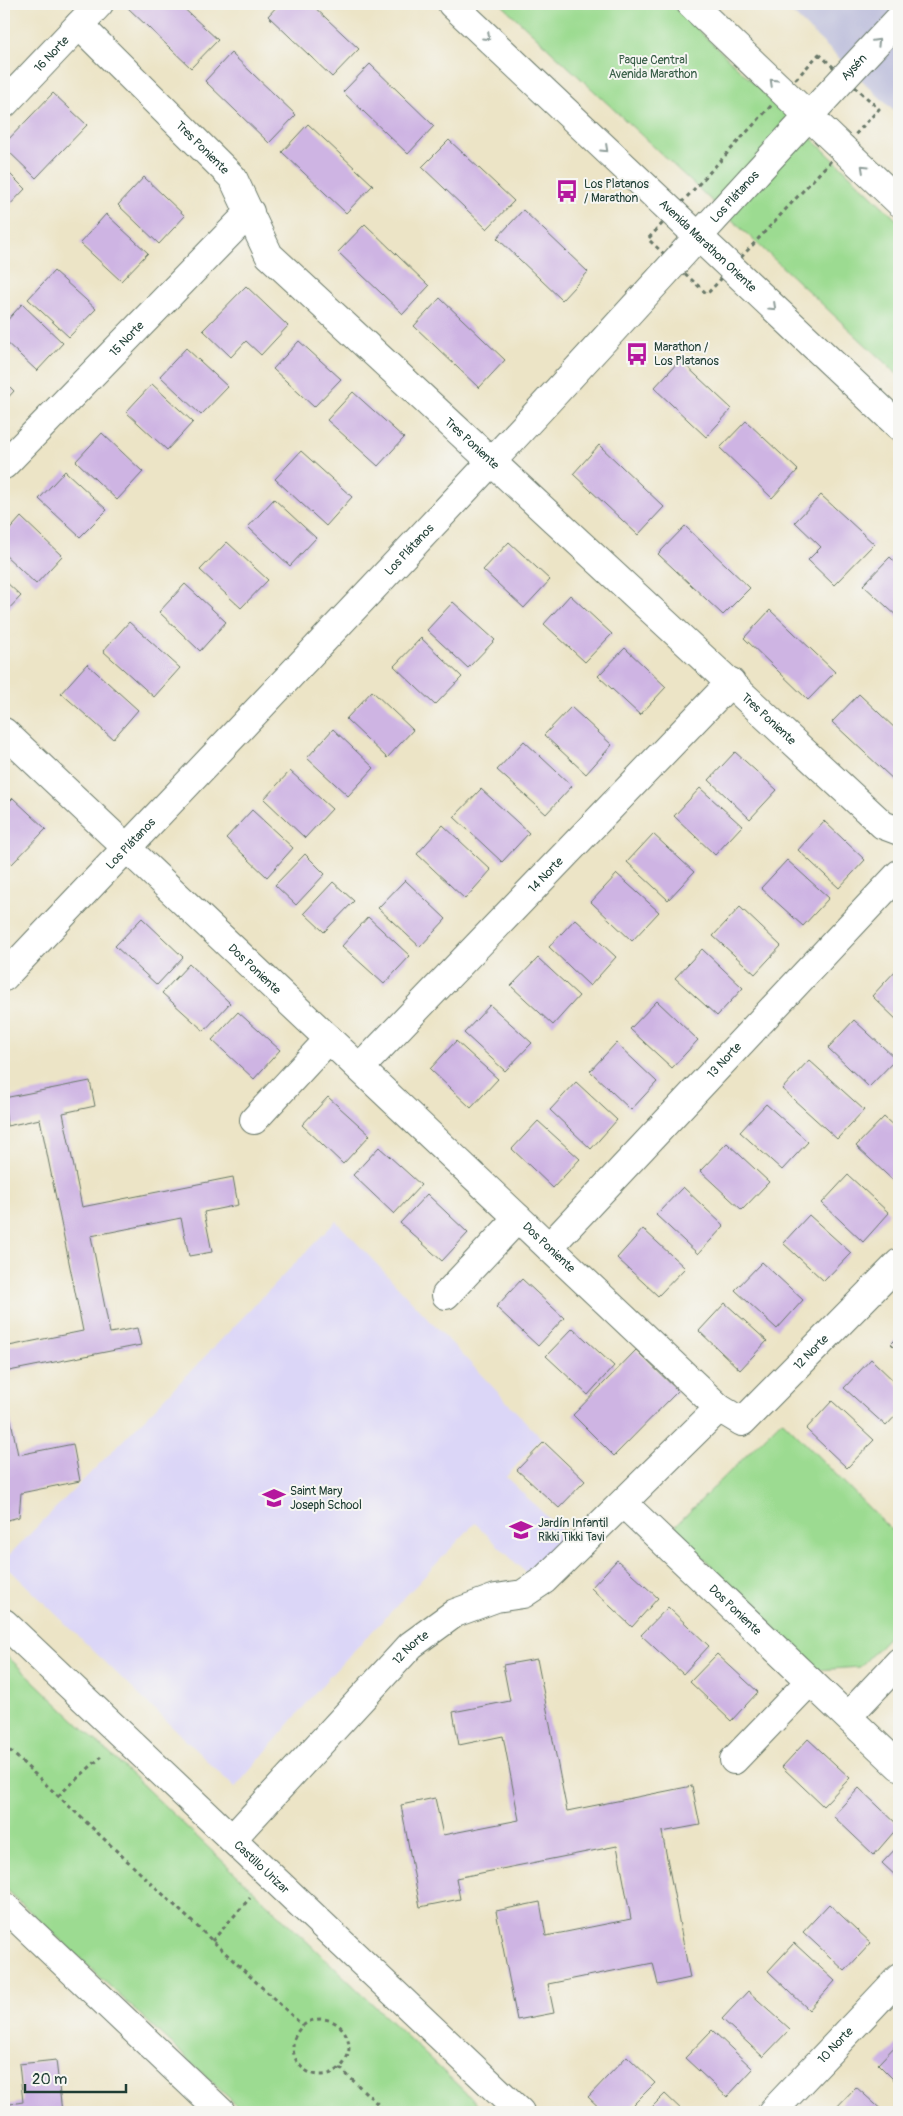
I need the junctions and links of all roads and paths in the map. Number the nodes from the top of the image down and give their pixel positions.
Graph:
1 (99, 4) edge
2 (452, 4) edge
3 (691, 4) edge
4 (899, 19) edge
5 (79, 25) junction
6 (4, 104) edge
7 (808, 115) junction
8 (899, 202) edge
9 (250, 212) junction
10 (699, 237) junction
11 (899, 426) edge
12 (491, 463) junction
13 (4, 465) edge
14 (731, 682) junction
15 (4, 732) edge
16 (899, 831) edge
17 (126, 847) junction
18 (899, 874) edge
19 (4, 977) edge
20 (329, 1039) junction
21 (360, 1068) junction
22 (254, 1120) dead end
23 (518, 1218) junction
24 (549, 1247) junction
25 (899, 1263) edge
26 (446, 1295) dead end
27 (720, 1408) junction
28 (623, 1503) junction
29 (4, 1622) edge
30 (899, 1662) edge
31 (810, 1682) junction
32 (848, 1716) junction
33 (124, 1736) junction
34 (4, 1744) edge
35 (734, 1760) dead end
36 (899, 1766) edge
37 (58, 1796) junction
38 (232, 1839) junction
39 (271, 1876) junction
40 (4, 1906) edge
41 (212, 1941) junction
42 (899, 1978) edge
43 (302, 2025) junction
44 (340, 2068) junction
45 (221, 2112) edge
46 (386, 2112) edge
47 (520, 2112) edge
48 (772, 2112) edge

1 - 5 street, 16 Norte
2 -> 10 street, Avenida Marathon Oriente
7 -> 3 street
7 -> 4 street, Aysén
5 - 6 street, 16 Norte
5 - 9 street, Tres Poniente
8 -> 7 street
7 - 10 street, Los Plátanos
9 - 12 street, Tres Poniente
9 - 13 street, 15 Norte
10 -> 11 street, Avenida Marathon Oriente
10 - 12 street, Los Plátanos
12 - 14 street, Tres Poniente
12 - 17 street, Los Plátanos
14 - 16 street, Tres Poniente
14 - 21 street, 14 Norte
15 - 17 street, Dos Poniente
17 - 19 street, Los Plátanos
17 - 20 street, Dos Poniente
18 - 24 street, 13 Norte
20 - 21 street, Dos Poniente
20 - 22 street
21 - 23 street, Dos Poniente
23 - 24 street, Dos Poniente
23 - 26 street
24 - 27 street, Dos Poniente
25 - 27 street, 12 Norte
27 - 28 street
28 - 31 street, Dos Poniente
28 - 38 street, 12 Norte
29 - 33 street, Castillo Urizar
30 - 32 street
31 - 32 street, Dos Poniente
31 - 35 street
32 - 36 street, Dos Poniente
33 - 37 path
33 - 38 street, Castillo Urizar
34 - 37 path
37 - 41 path
38 - 39 street, Castillo Urizar
39 - 41 path
39 - 47 street, Castillo Urizar
40 - 45 street
41 - 43 path
42 - 48 street, 10 Norte
43 - 44 path
43 - 44 path
44 - 46 path

